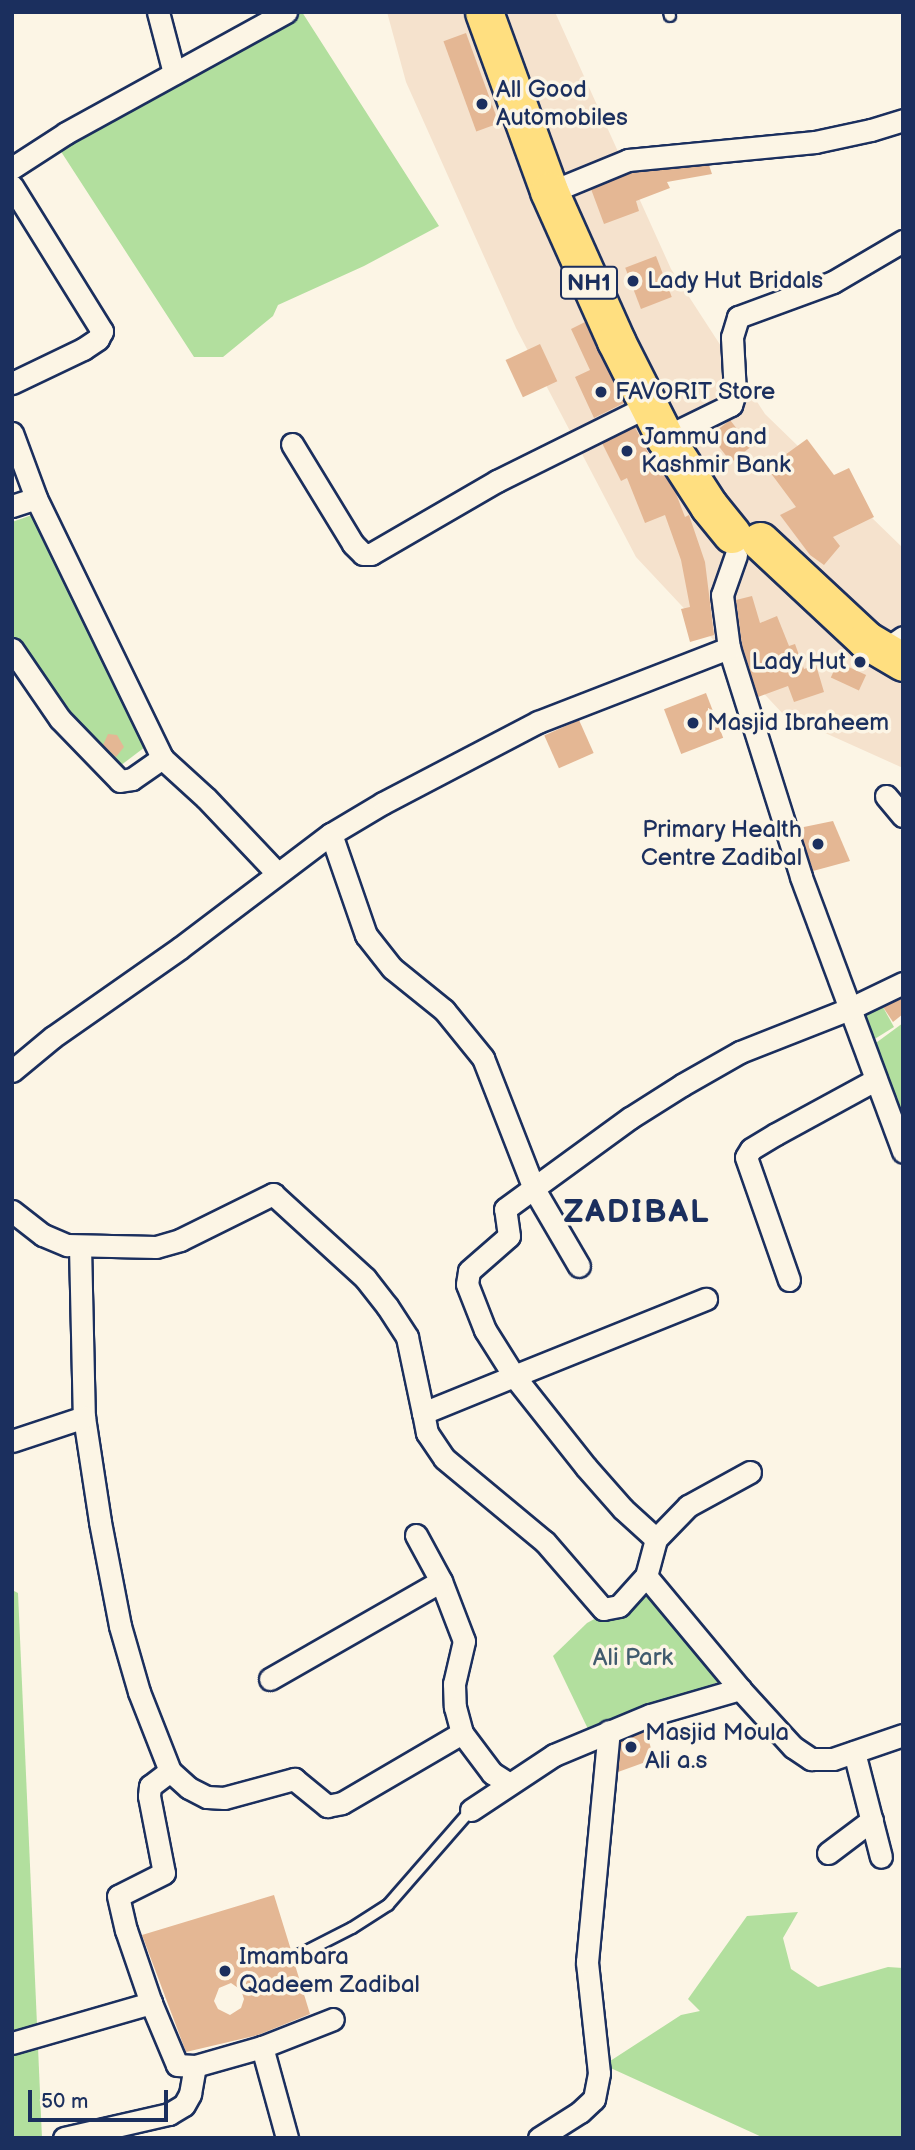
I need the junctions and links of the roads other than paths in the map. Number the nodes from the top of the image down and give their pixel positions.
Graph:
1 (158, 12) edge
2 (286, 12) edge
3 (484, 12) edge
4 (498, 12) edge
5 (174, 74) junction
6 (903, 120) edge
7 (12, 167) edge
8 (12, 186) edge
9 (565, 186) junction
10 (903, 241) edge
11 (12, 383) edge
12 (648, 406) junction
13 (680, 430) junction
14 (12, 433) edge
15 (292, 444) dead end
16 (36, 498) junction
17 (12, 506) edge
18 (744, 543) junction
19 (889, 647) edge
20 (729, 648) junction
21 (12, 649) edge
22 (162, 758) junction
23 (886, 796) dead end
24 (903, 816) edge
25 (331, 834) junction
26 (277, 873) junction
27 (903, 983) edge
28 (849, 1009) junction
29 (12, 1071) edge
30 (875, 1080) junction
31 (903, 1152) edge
32 (534, 1189) junction
33 (12, 1211) edge
34 (80, 1246) junction
35 (579, 1266) dead end
36 (789, 1280) dead end
37 (706, 1299) dead end
38 (514, 1376) junction
39 (423, 1413) junction
40 (84, 1417) junction
41 (12, 1441) edge
42 (750, 1472) dead end
43 (416, 1535) dead end
44 (656, 1539) junction
45 (646, 1576) junction
46 (441, 1581) junction
47 (270, 1679) dead end
48 (740, 1689) junction
49 (609, 1731) junction
50 (462, 1733) junction
51 (903, 1735) edge
52 (854, 1752) junction
53 (170, 1770) junction
54 (508, 1783) junction
55 (471, 1810) joint
56 (872, 1820) junction
57 (828, 1853) dead end
58 (881, 1857) dead end
59 (293, 1958) dead end
60 (151, 2003) junction
61 (333, 2019) dead end
62 (12, 2043) edge
63 (262, 2047) junction
64 (195, 2066) junction
65 (64, 2138) edge
66 (287, 2138) edge
67 (539, 2138) edge

1 - 5 street
2 - 5 street
3 - 12 highway, NH1
4 - 9 highway, NH1
5 - 7 street
6 - 9 street
8 - 11 street
9 - 13 highway, NH1
10 - 13 street
12 - 15 street
12 - 18 highway, NH1
13 - 18 highway, NH1
14 - 16 street
16 - 17 street
16 - 22 street
18 - 19 highway, NH1
18 - 20 street
20 - 25 street
20 - 28 street
21 - 22 street
22 - 26 street
23 - 24 street
25 - 26 street
25 - 32 street
26 - 29 street
27 - 28 street
28 - 30 street
28 - 32 street
30 - 31 street
30 - 36 street
32 - 35 street
32 - 38 street
33 - 34 street
34 - 39 street
34 - 40 street
37 - 38 street
38 - 39 street
38 - 44 street
39 - 45 street
40 - 41 street
40 - 53 street
42 - 44 street
43 - 46 street
44 - 45 street
45 - 48 street
46 - 47 street
46 - 50 street
48 - 49 street
48 - 52 street
49 - 54 street
49 - 67 street
50 - 53 street
50 - 54 street
51 - 52 street
52 - 56 street
53 - 60 street
54 - 55 street
55 - 59 lane
56 - 57 street
56 - 58 street
60 - 62 street
60 - 64 street
61 - 63 street
63 - 64 street
63 - 66 street
64 - 65 street

